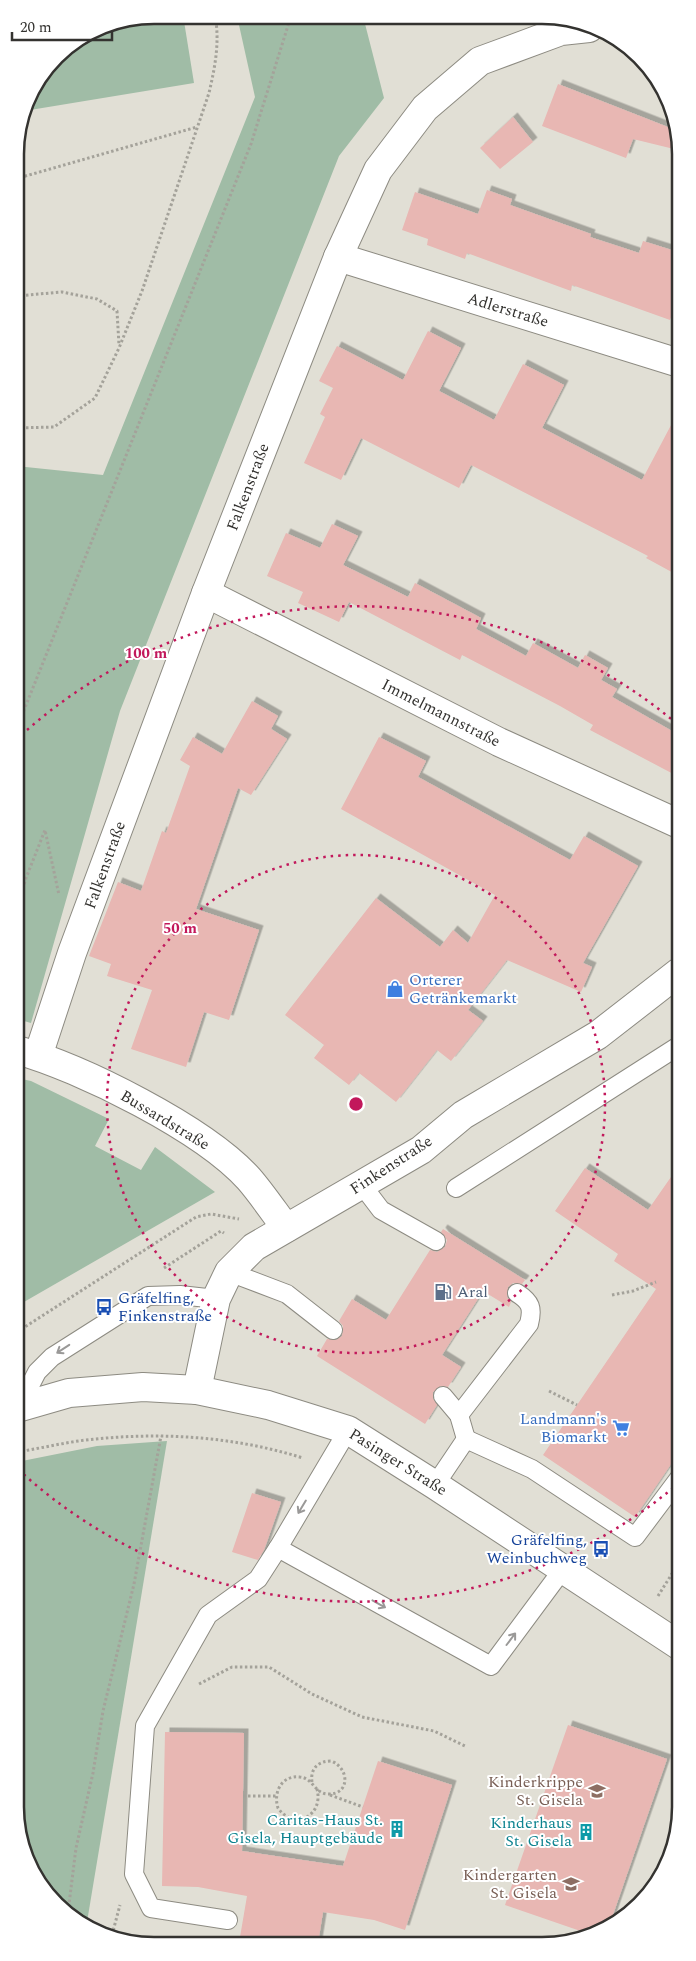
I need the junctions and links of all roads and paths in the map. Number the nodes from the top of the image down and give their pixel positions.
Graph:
1 (217, 24) edge
2 (288, 24) edge
3 (578, 29) edge
4 (198, 127) junction
5 (24, 176) edge
6 (338, 257) junction
7 (24, 295) edge
8 (119, 348) junction
9 (672, 361) edge
10 (24, 428) edge
11 (206, 593) junction
12 (24, 710) edge
13 (672, 821) edge
14 (24, 890) edge
15 (60, 898) dead end
16 (672, 978) edge
17 (672, 1050) edge
18 (27, 1053) edge
19 (362, 1185) junction
20 (456, 1188) dead end
21 (211, 1214) dead end
22 (286, 1228) junction
23 (436, 1241) dead end
24 (230, 1272) junction
25 (656, 1282) dead end
26 (517, 1293) dead end
27 (612, 1294) dead end
28 (216, 1300) junction
29 (24, 1328) edge
30 (333, 1330) dead end
31 (197, 1390) junction
32 (549, 1391) dead end
33 (24, 1396) edge
34 (443, 1396) dead end
35 (24, 1405) edge
36 (577, 1405) dead end
37 (459, 1415) junction
38 (348, 1430) junction
39 (161, 1436) junction
40 (466, 1439) junction
41 (24, 1451) edge
42 (327, 1465) junction
43 (435, 1485) junction
44 (672, 1488) edge
45 (278, 1548) junction
46 (563, 1569) junction
47 (672, 1574) edge
48 (643, 1620) junction
49 (672, 1640) edge
50 (156, 1706) junction
51 (467, 1747) dead end
52 (312, 1782) junction
53 (317, 1790) junction
54 (328, 1794) junction
55 (243, 1796) dead end
56 (276, 1796) junction
57 (363, 1807) dead end
58 (69, 1905) edge
59 (228, 1920) dead end

1 - 4 path
2 - 12 path
3 - 6 street, Falkenstraße
4 - 5 path
4 - 8 path
6 - 9 street, Adlerstraße
6 - 11 street, Falkenstraße
7 - 8 path
8 - 10 path
11 - 13 street, Immelmannstraße
11 - 18 street, Falkenstraße
14 - 15 path
16 - 19 street, Finkenstraße
17 - 20 lane
18 - 22 street, Bussardstraße
19 - 22 street, Finkenstraße
19 - 23 lane
21 - 29 path
22 - 24 street, Finkenstraße
24 - 28 street, Finkenstraße
24 - 30 lane
25 - 27 path
26 - 37 lane
28 - 31 street, Finkenstraße
28 -> 33 lane
31 - 35 street, Pasinger Straße
31 - 38 street, Pasinger Straße
32 - 36 path
34 - 37 lane
37 - 40 lane
38 - 42 lane
38 - 43 street, Pasinger Straße
39 - 41 path
39 - 42 path
39 - 58 path
40 - 43 lane
40 - 44 lane
42 -> 45 lane
43 - 46 street, Pasinger Straße
45 -> 46 lane
45 - 50 lane
46 - 48 street, Pasinger Straße
47 - 48 path
48 - 49 street, Pasinger Straße
50 - 51 path
50 - 59 lane
52 - 53 path
52 - 54 path
52 - 56 path
53 - 54 path
53 - 56 path
54 - 57 path
55 - 56 path

